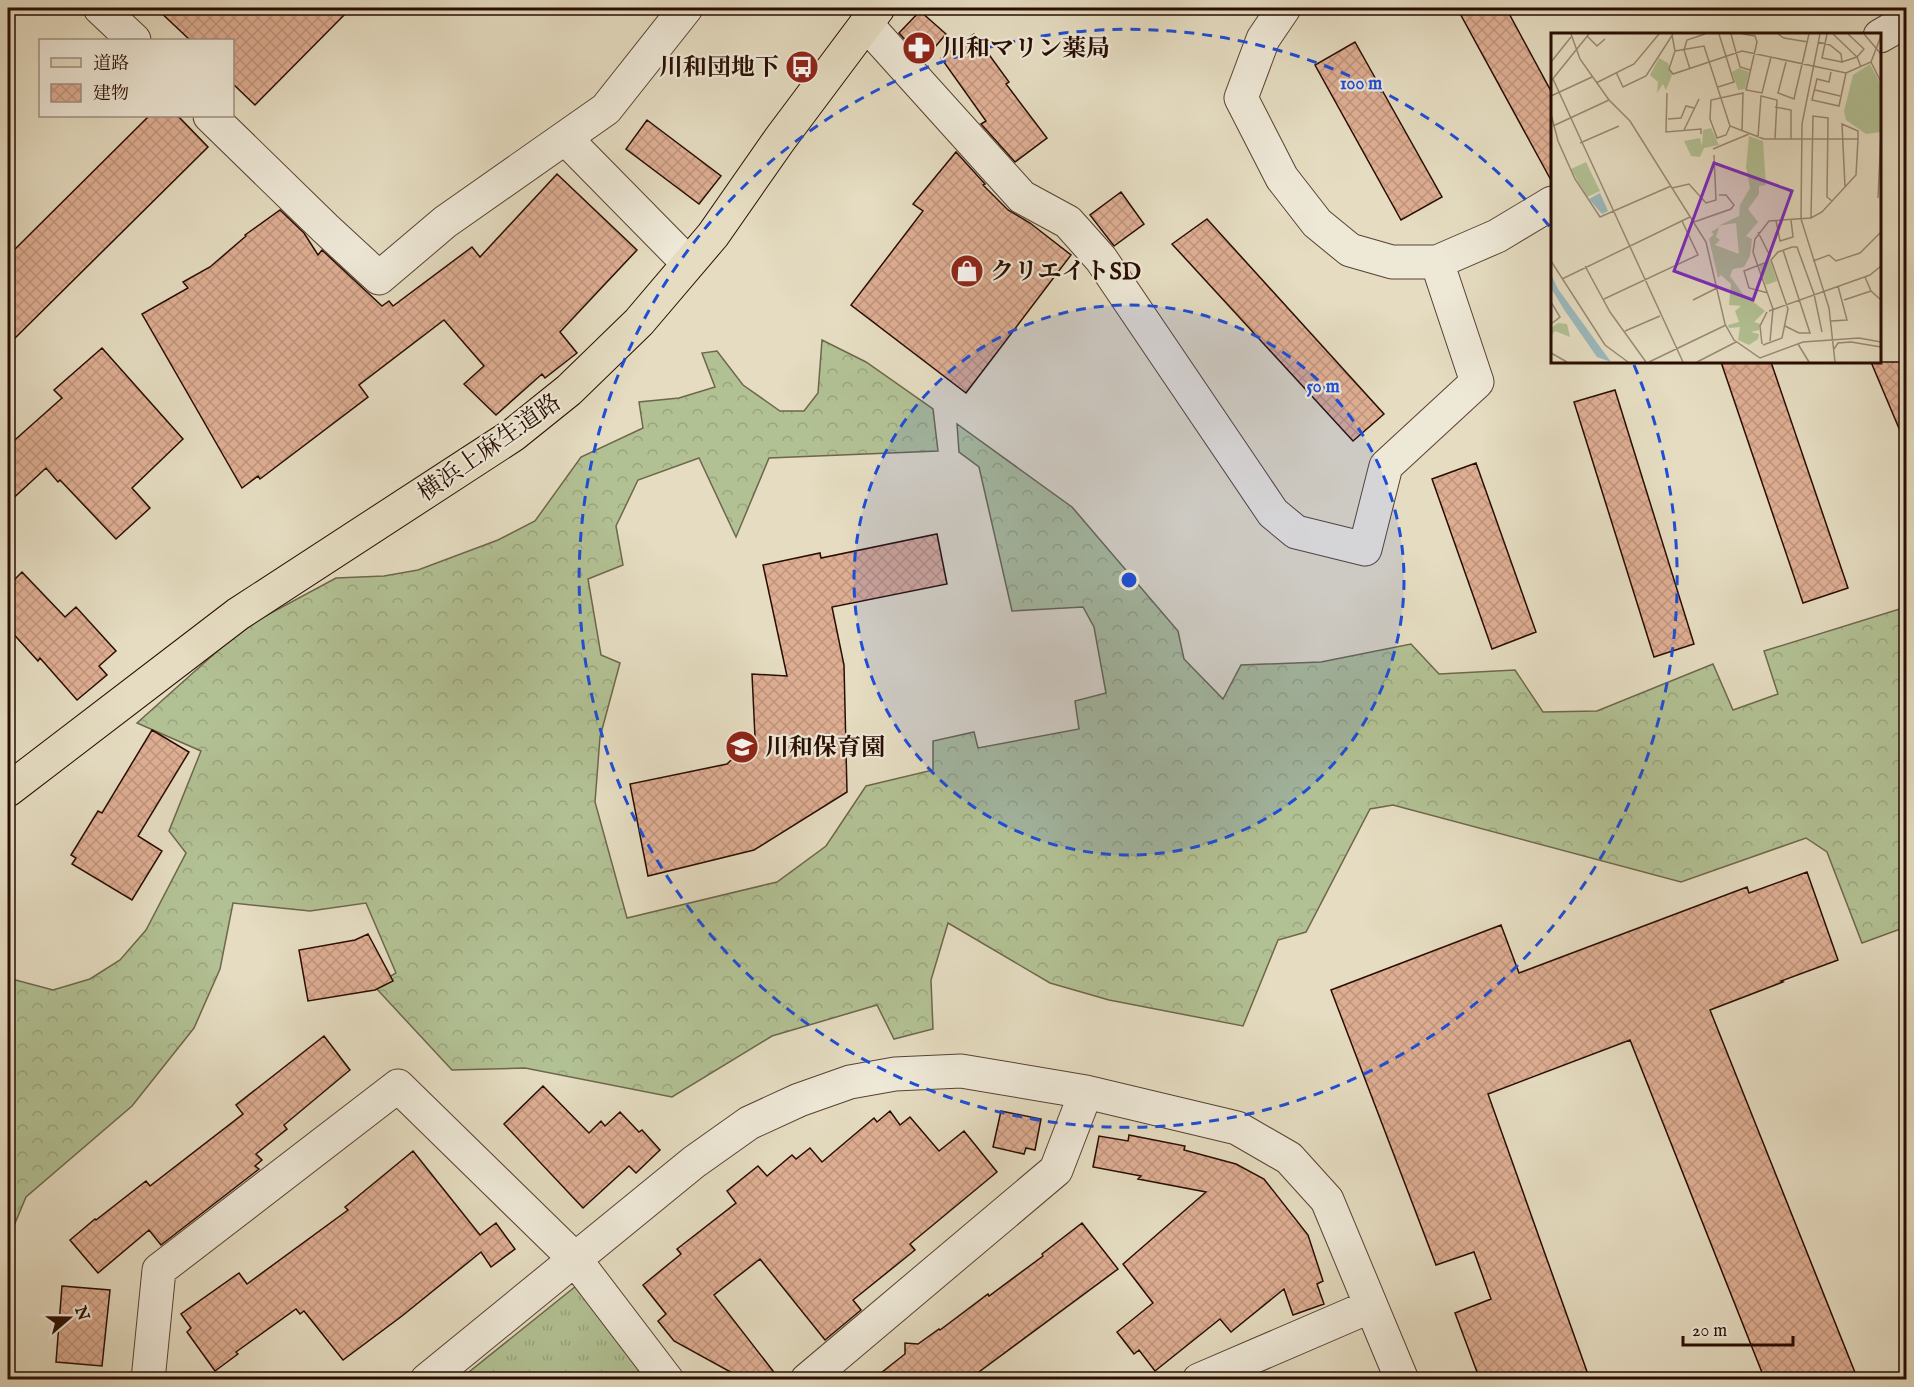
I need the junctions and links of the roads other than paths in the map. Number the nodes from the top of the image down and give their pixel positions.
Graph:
1 (100, 8) edge
2 (687, 8) edge
3 (1284, 8) edge
4 (872, 16) edge
5 (1906, 21) edge
6 (1881, 35) edge
7 (133, 39) edge
8 (211, 117) edge
9 (565, 138) junction
10 (1551, 204) edge
11 (1437, 262) junction
12 (688, 263) junction
13 (8, 790) edge
14 (1086, 1092) junction
15 (574, 1258) junction
16 (1371, 1306) junction
17 (148, 1380) edge
18 (427, 1380) edge
19 (667, 1380) edge
20 (807, 1380) edge
21 (1199, 1380) edge
22 (1402, 1380) edge

1 - 7 street
2 - 9 street
3 - 11 street
4 - 11 street
4 - 12 main road, 横浜上麻生道路
5 - 6 street
8 - 9 street
9 - 12 street
10 - 11 street
12 - 13 main road, 横浜上麻生道路
14 - 15 street
14 - 16 street
14 - 20 street
15 - 17 street
15 - 18 street
15 - 19 street
16 - 21 street
16 - 22 street

